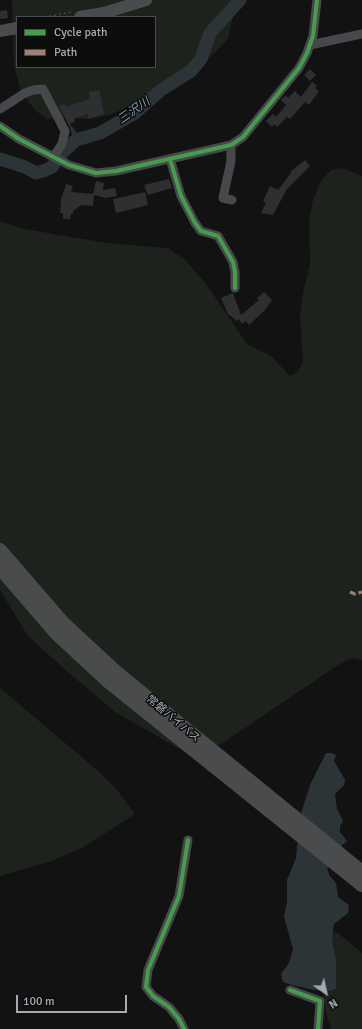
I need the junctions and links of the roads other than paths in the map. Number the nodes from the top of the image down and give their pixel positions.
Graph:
1 (146, 0) edge
2 (317, 0) edge
3 (86, 16) edge
4 (16, 28) edge
5 (0, 31) edge
6 (362, 34) edge
7 (310, 45) junction
8 (0, 109) edge
9 (0, 126) edge
10 (231, 145) junction
11 (54, 156) junction
12 (170, 159) junction
13 (232, 200) dead end
14 (235, 288) dead end
15 (0, 550) edge
16 (0, 568) edge
17 (273, 809) junction
18 (188, 840) dead end
19 (360, 880) edge
20 (290, 990) dead end
21 (184, 1029) edge
22 (318, 1029) edge

1 - 3 main road
2 - 7 street
4 - 5 main road
6 - 7 street
7 - 10 street
8 - 11 street
9 - 11 street
10 - 12 street
10 - 13 street
11 - 12 street
12 - 14 street
15 - 17 highway, 常磐バイパス
16 - 17 highway, 常磐バイパス
17 - 19 highway, 常磐バイパス
18 - 21 street
20 - 22 street

